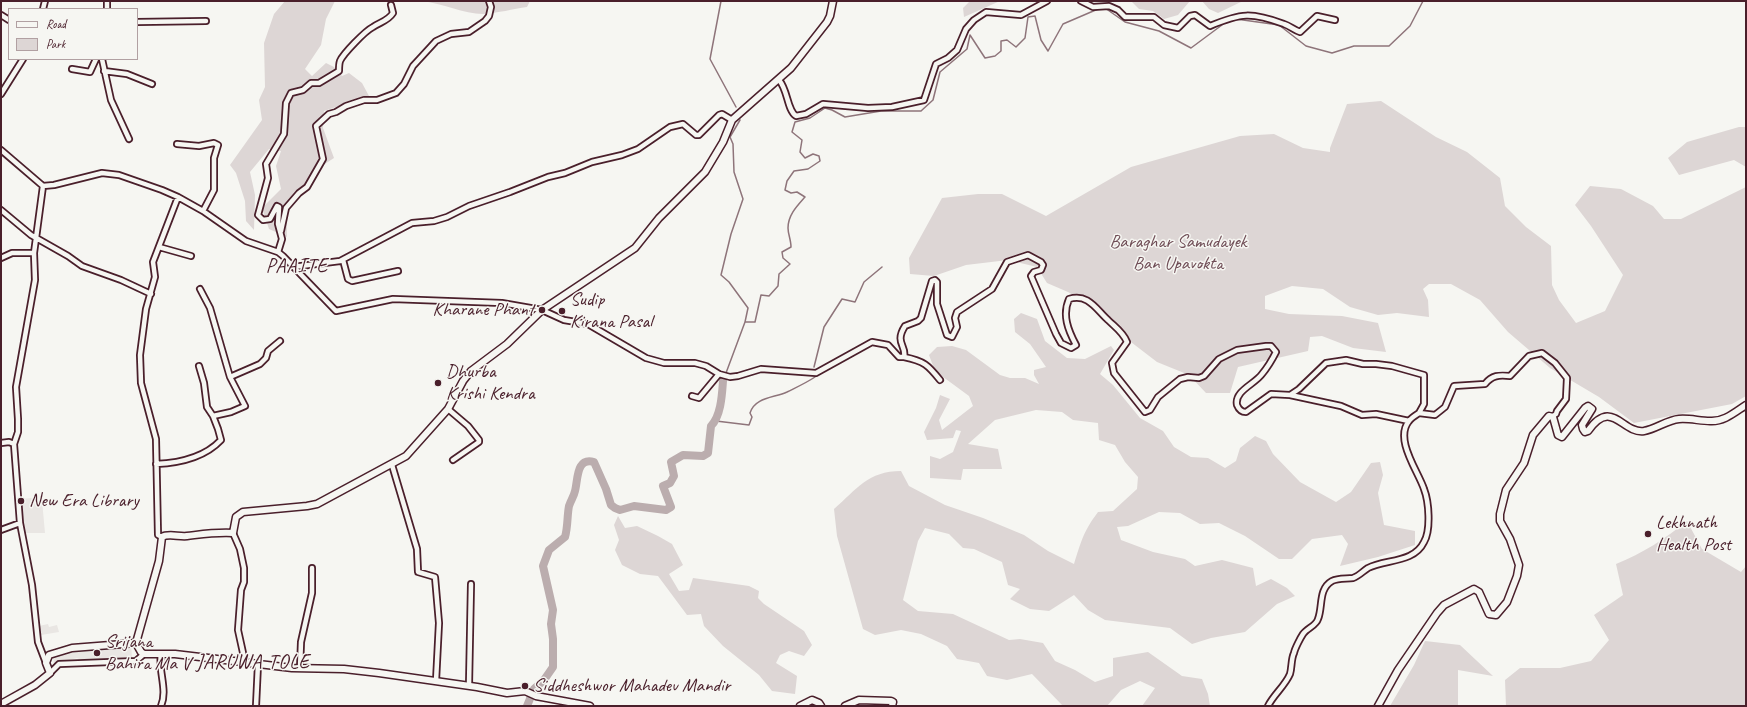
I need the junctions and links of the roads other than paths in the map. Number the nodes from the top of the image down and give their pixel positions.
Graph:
1 (489, 1) edge
2 (833, 1) edge
3 (1047, 1) edge
4 (1081, 1) edge
5 (391, 5) dead end
6 (1334, 20) dead end
7 (206, 21) dead end
8 (138, 22) edge
9 (22, 60) edge
10 (96, 60) edge
11 (102, 60) edge
12 (72, 69) dead end
13 (104, 71) junction
14 (779, 80) junction
15 (152, 84) dead end
16 (1, 94) edge
17 (732, 120) junction
18 (129, 139) dead end
19 (177, 144) dead end
20 (1, 150) edge
21 (43, 186) junction
22 (178, 197) junction
23 (1, 210) edge
24 (203, 211) junction
25 (281, 232) junction
26 (36, 238) junction
27 (159, 247) junction
28 (278, 252) junction
29 (34, 253) junction
30 (191, 256) dead end
31 (1, 258) edge
32 (343, 260) junction
33 (293, 267) junction
34 (398, 271) dead end
35 (200, 289) dead end
36 (151, 294) junction
37 (542, 310) junction
38 (280, 341) dead end
39 (904, 357) junction
40 (199, 366) dead end
41 (719, 374) junction
42 (230, 377) junction
43 (940, 380) dead end
44 (1290, 395) junction
45 (692, 396) dead end
46 (1746, 405) edge
47 (448, 409) junction
48 (1419, 413) junction
49 (212, 416) junction
50 (1552, 416) junction
51 (1409, 421) junction
52 (1, 443) edge
53 (14, 444) junction
54 (453, 460) dead end
55 (156, 464) junction
56 (392, 465) junction
57 (20, 523) junction
58 (1, 530) edge
59 (233, 533) junction
60 (162, 537) junction
61 (312, 568) dead end
62 (471, 584) dead end
63 (136, 642) junction
64 (144, 654) junction
65 (160, 654) junction
66 (245, 662) junction
67 (46, 663) junction
68 (258, 664) junction
69 (300, 668) junction
70 (50, 673) junction
71 (436, 681) junction
72 (469, 685) junction
73 (559, 703) edge
74 (1, 704) edge
75 (161, 706) edge
76 (256, 706) edge
77 (590, 706) edge
78 (800, 706) edge
79 (821, 706) edge
80 (845, 706) edge
81 (892, 706) edge
82 (1268, 706) edge
83 (1378, 706) edge

1 - 25 street
2 - 14 main road
3 - 14 street
4 - 6 street
5 - 25 street
7 - 8 street
9 - 16 street
10 - 12 street
11 - 13 street
13 - 15 street
13 - 18 street
14 - 17 main road
17 - 32 street
17 - 37 main road
19 - 24 street
20 - 21 street
21 - 22 street
21 - 26 street
22 - 24 street
22 - 27 street
23 - 26 street
24 - 28 street
25 - 28 street
26 - 29 street
26 - 36 street
27 - 30 street
27 - 36 street
28 - 33 street
29 - 31 street
29 - 53 street
32 - 33 street
32 - 34 street
33 - 37 street
35 - 42 street
36 - 55 street
37 - 41 street
37 - 47 main road
38 - 42 street
39 - 41 street
39 - 43 street
39 - 44 street
40 - 49 street
41 - 45 street
42 - 49 street
44 - 48 street
44 - 51 street
46 - 50 main road
47 - 54 street
47 - 56 main road
48 - 50 street
48 - 51 street
49 - 55 street
50 - 83 main road
51 - 82 street
52 - 53 street
53 - 57 street
55 - 60 street
56 - 59 main road
56 - 71 street
57 - 58 street
57 - 67 street
59 - 60 main road
59 - 66 street
60 - 63 main road
61 - 69 street
62 - 72 street
63 - 64 main road
63 - 67 main road
64 - 65 main road
64 - 70 street
65 - 66 main road
65 - 75 street
66 - 68 main road
67 - 70 main road
68 - 69 main road
68 - 76 street
69 - 71 main road
70 - 74 main road
71 - 72 main road
72 - 73 main road
73 - 77 main road
78 - 79 main road
80 - 81 main road

